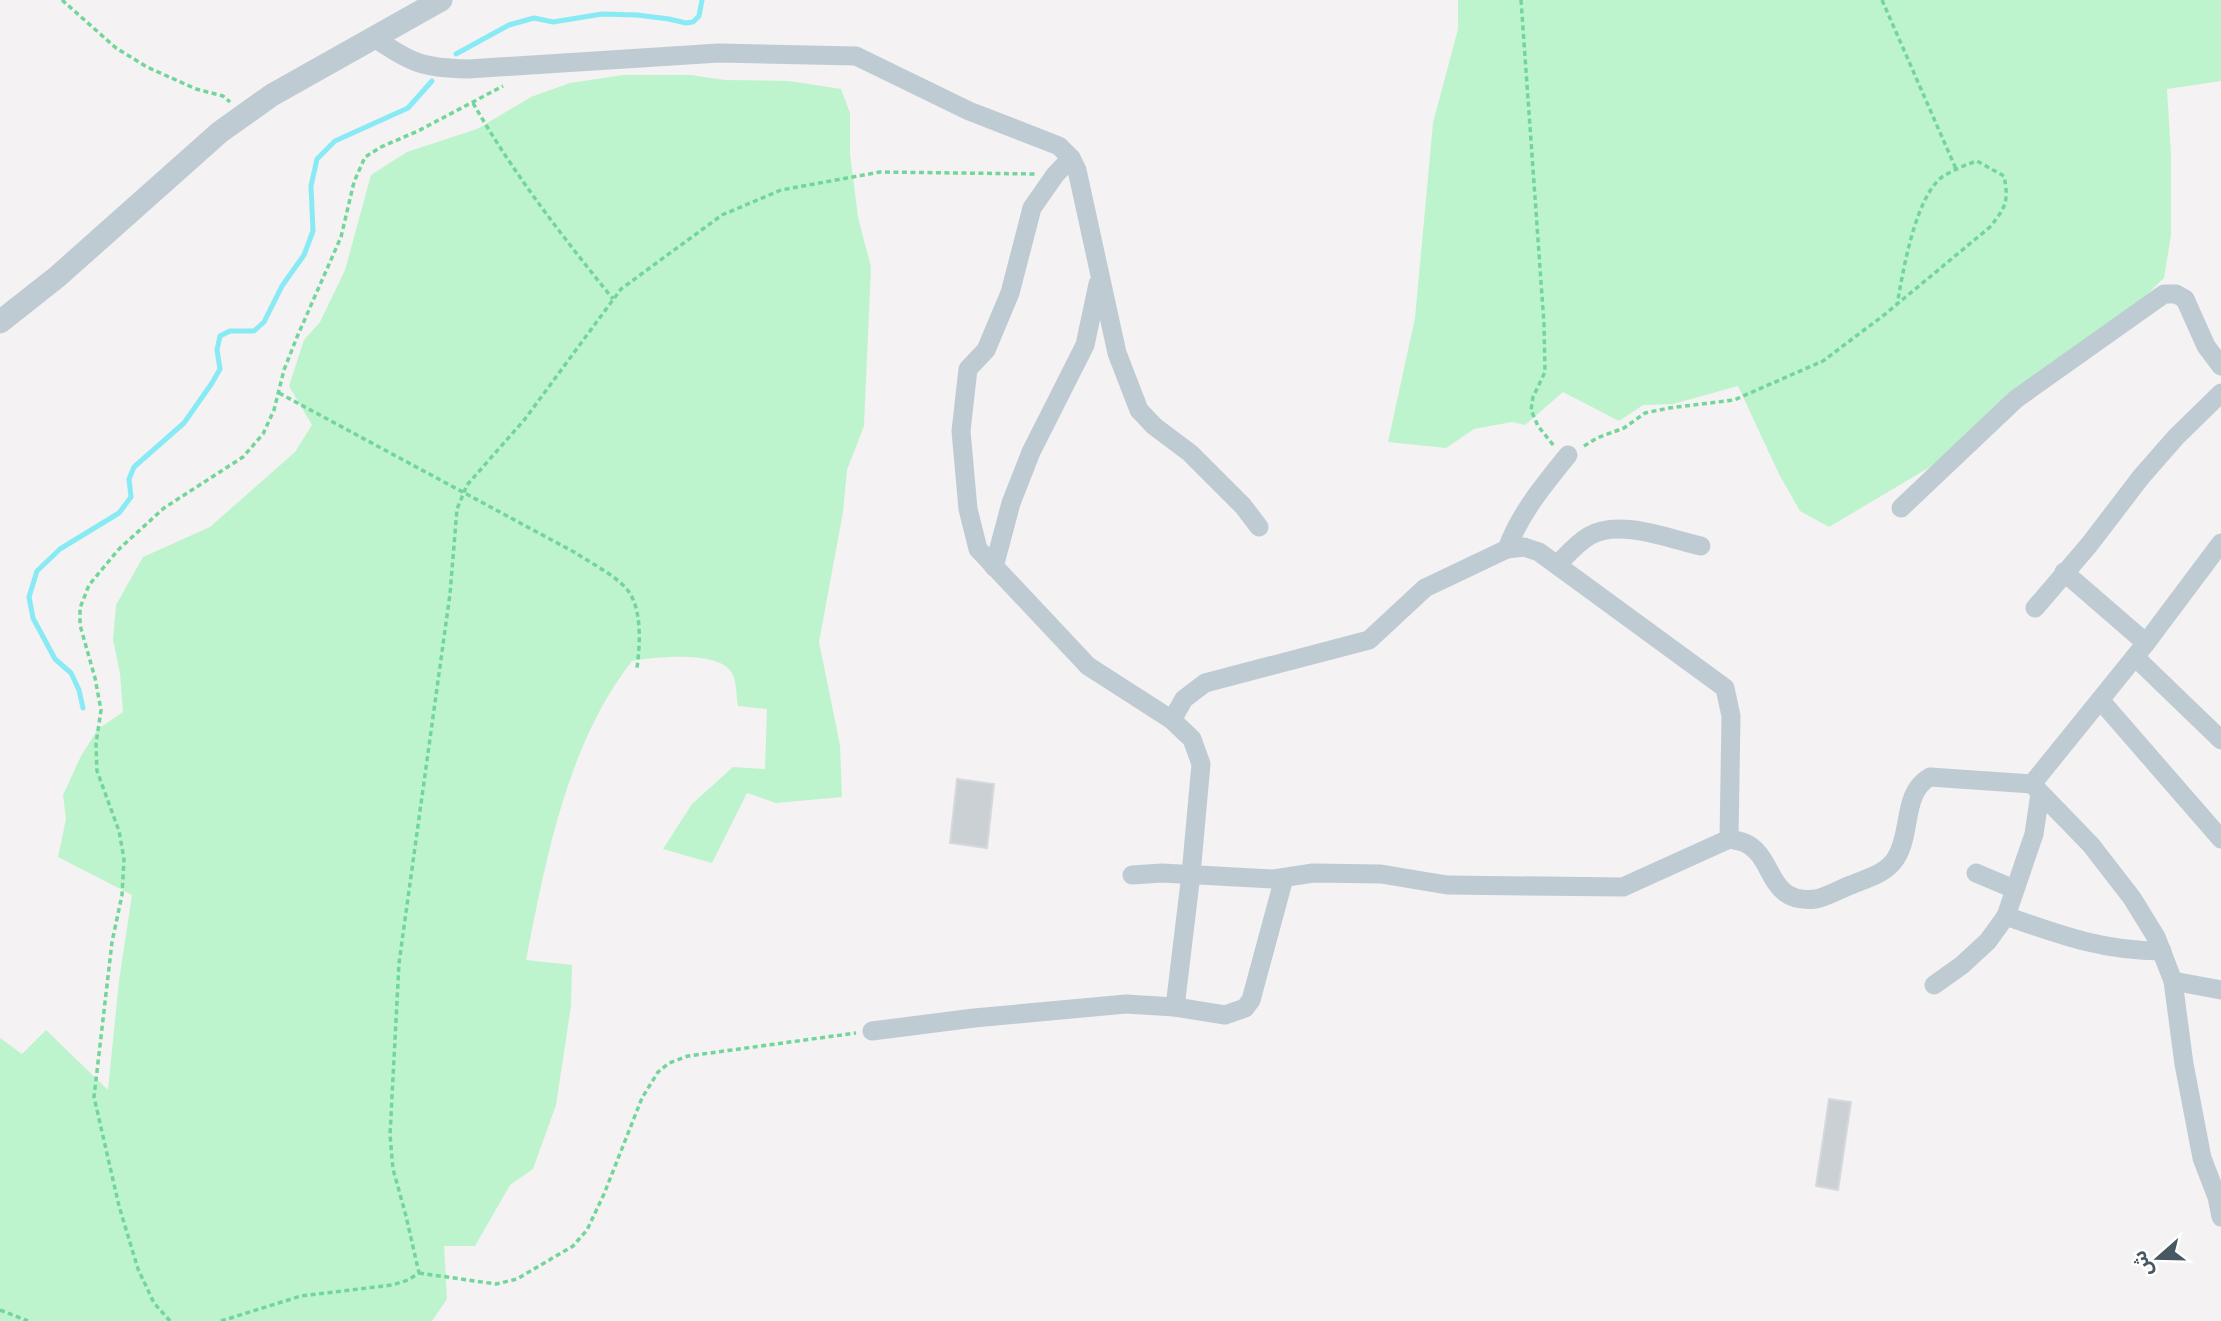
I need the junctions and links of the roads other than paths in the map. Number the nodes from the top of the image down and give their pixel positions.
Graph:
1 (441, 0) edge
2 (374, 37) junction
3 (1071, 158) junction
4 (1100, 278) junction
5 (0, 322) edge
6 (2221, 366) edge
7 (2221, 393) edge
8 (1568, 455) road end
9 (1901, 508) dead end
10 (1259, 527) dead end
11 (2221, 544) edge
12 (1701, 546) dead end
13 (1507, 549) junction
14 (1557, 565) junction
15 (994, 567) junction
16 (2064, 572) junction
17 (2035, 608) dead end
18 (2141, 650) junction
19 (2101, 701) junction
20 (1172, 720) junction
21 (2221, 740) edge
22 (2036, 789) junction
23 (1729, 839) junction
24 (2221, 839) edge
25 (1976, 873) dead end
26 (1191, 874) junction
27 (1132, 875) dead end
28 (1284, 878) junction
29 (2014, 889) junction
30 (2006, 916) junction
31 (2162, 951) junction
32 (2173, 981) junction
33 (1934, 985) dead end
34 (2221, 990) edge
35 (1175, 1007) junction
36 (872, 1031) road end
37 (2220, 1204) edge

1 - 2 street
2 - 3 street
2 - 5 street
3 - 4 street
3 - 15 street
4 - 10 street
4 - 15 street
6 - 9 street
7 - 16 street
8 - 13 street
11 - 18 street
12 - 14 street
13 - 14 street
13 - 20 street
14 - 23 street
15 - 20 street
16 - 17 street
16 - 18 street
18 - 19 street
18 - 21 street
19 - 22 street
19 - 24 street
20 - 26 street
22 - 23 street
22 - 29 street
22 - 31 street
23 - 28 street
25 - 29 street
26 - 27 street
26 - 28 street
26 - 35 street
28 - 35 street
29 - 30 street
30 - 31 street
30 - 33 street
31 - 32 street
32 - 34 street
32 - 37 street
35 - 36 street

